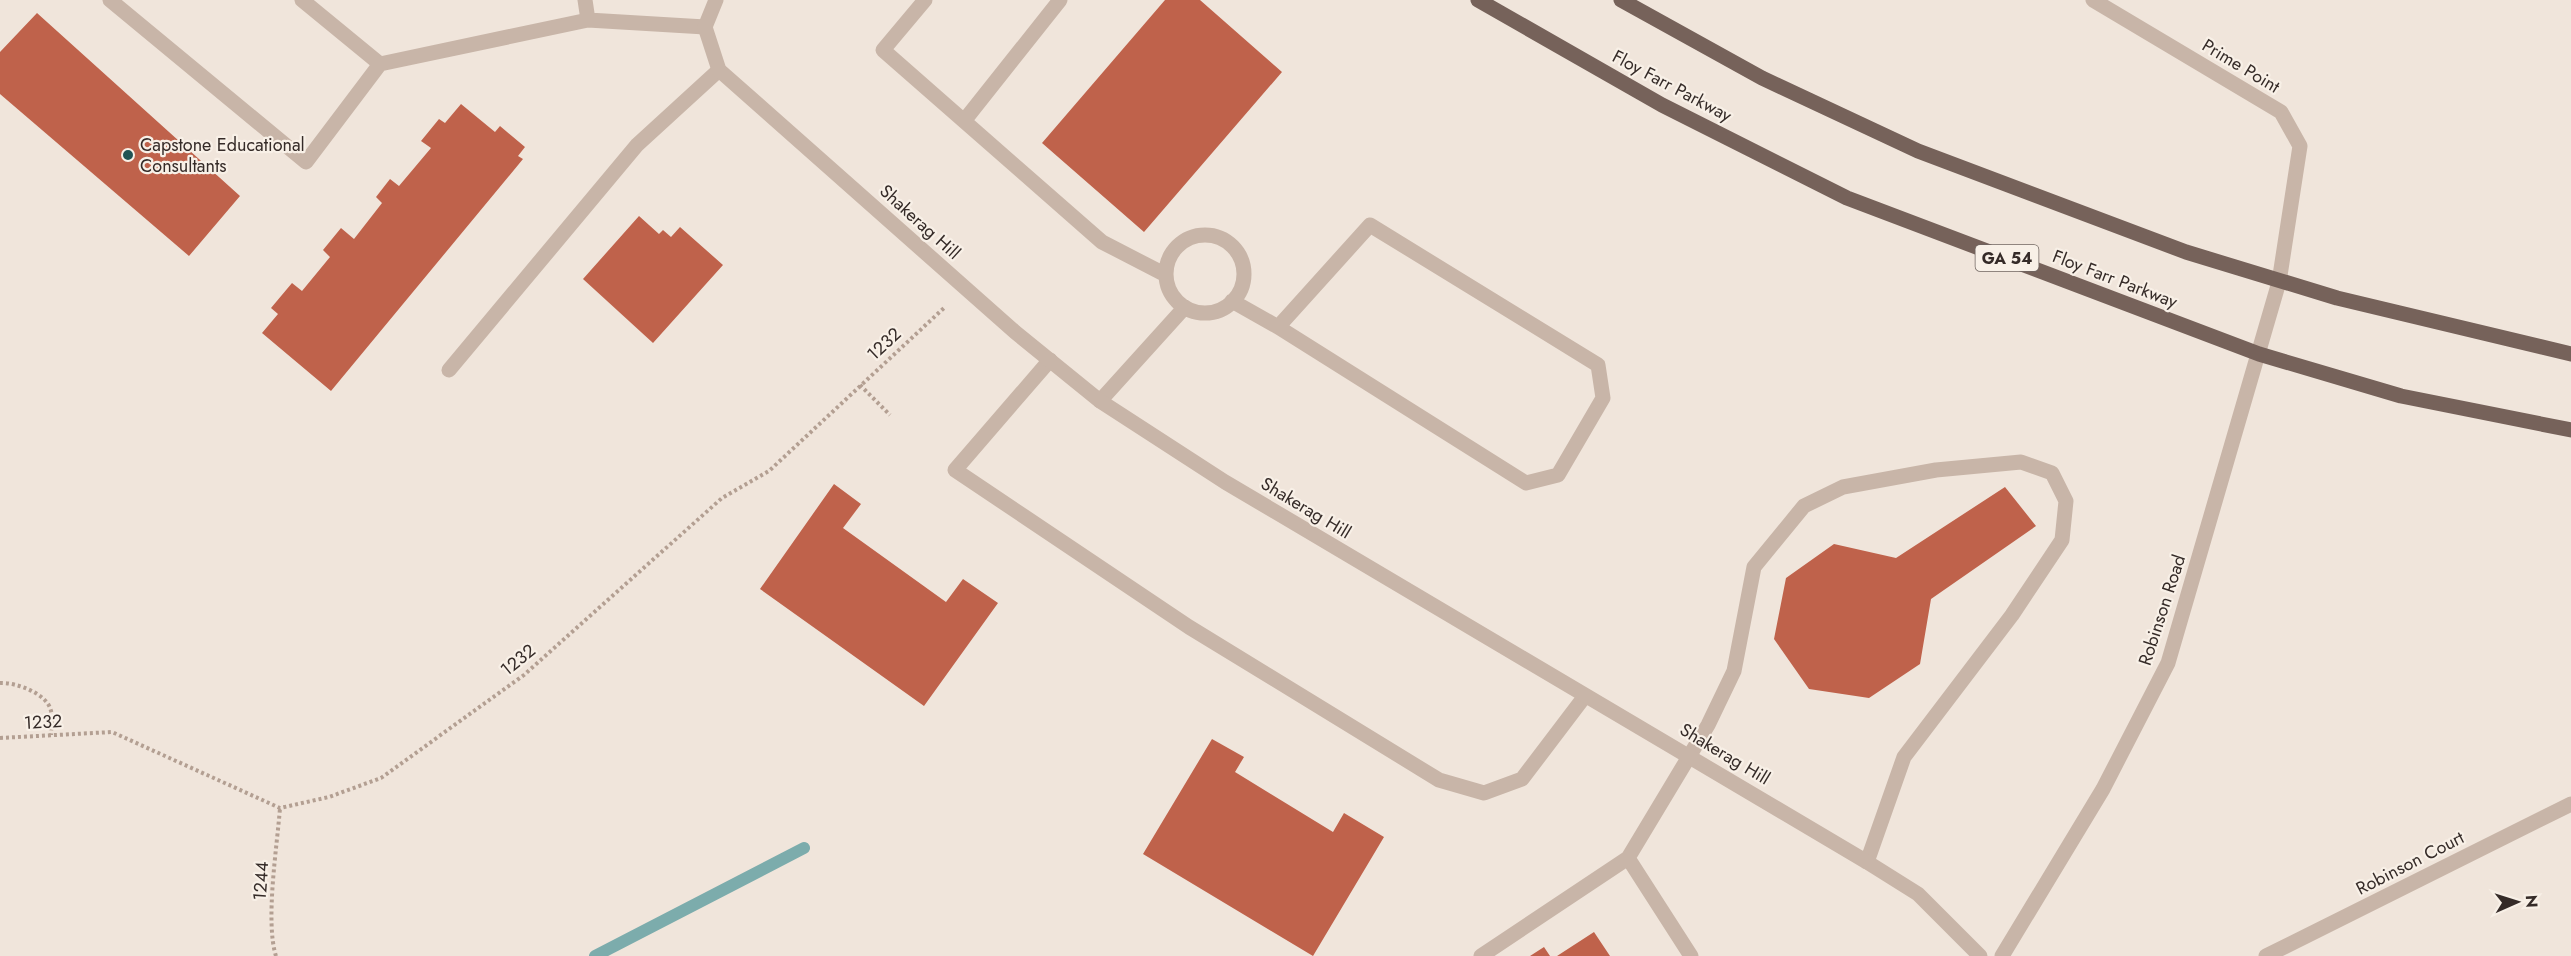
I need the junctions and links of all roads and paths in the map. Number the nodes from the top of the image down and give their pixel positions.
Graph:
1 (110, 0) edge
2 (302, 0) edge
3 (585, 0) edge
4 (716, 0) edge
5 (926, 0) edge
6 (1060, 0) edge
7 (1478, 0) edge
8 (1621, 0) edge
9 (2093, 0) edge
10 (588, 20) junction
11 (705, 27) junction
12 (381, 64) junction
13 (718, 70) junction
14 (964, 121) junction
15 (1166, 275) junction
16 (2280, 282) junction
17 (966, 289) junction
18 (1232, 302) junction
19 (1185, 307) junction
20 (1278, 327) junction
21 (2259, 354) junction
22 (2571, 354) edge
23 (1050, 360) junction
24 (450, 370) dead end
25 (860, 385) junction
26 (1100, 400) junction
27 (890, 415) dead end
28 (2571, 430) edge
29 (0, 683) edge
30 (1585, 696) junction
31 (51, 735) junction
32 (0, 738) edge
33 (1690, 755) junction
34 (2571, 804) edge
35 (280, 808) junction
36 (1628, 858) junction
37 (1868, 862) junction
38 (2296, 949) edge
39 (276, 956) edge
40 (1481, 956) edge
41 (1691, 956) edge
42 (1980, 956) edge
43 (2002, 956) edge
44 (2266, 956) edge

1 - 12 street
2 - 12 street
3 - 10 street
4 - 11 street
5 - 14 street
6 - 14 street
7 - 21 main road, Floy Farr Parkway / GA 54
8 - 16 main road
9 - 16 street, Prime Point
10 - 11 street
10 - 12 street
11 - 13 street
13 - 17 street, Shakerag Hill
13 - 24 street
14 - 15 street
15 - 18 street
15 - 19 street
16 - 21 street, Robinson Road
16 - 22 main road
17 - 23 street, Shakerag Hill
17 - 25 path, 1232
18 - 19 street
18 - 20 street
19 - 26 street
20 - 20 street
21 - 28 main road, Floy Farr Parkway / GA 54
21 - 43 street, Robinson Road
23 - 26 street, Shakerag Hill
23 - 30 street
25 - 27 path
25 - 35 path, 1232
26 - 30 street, Shakerag Hill
29 - 31 path
30 - 33 street, Shakerag Hill
31 - 32 path, 1232
31 - 35 path, 1232
33 - 36 street
33 - 37 street, Shakerag Hill
33 - 37 street
34 - 38 street, Robinson Court
35 - 39 path, 1244
36 - 40 street
36 - 41 street
37 - 42 street, Shakerag Hill
38 - 44 street, Robinson Court

